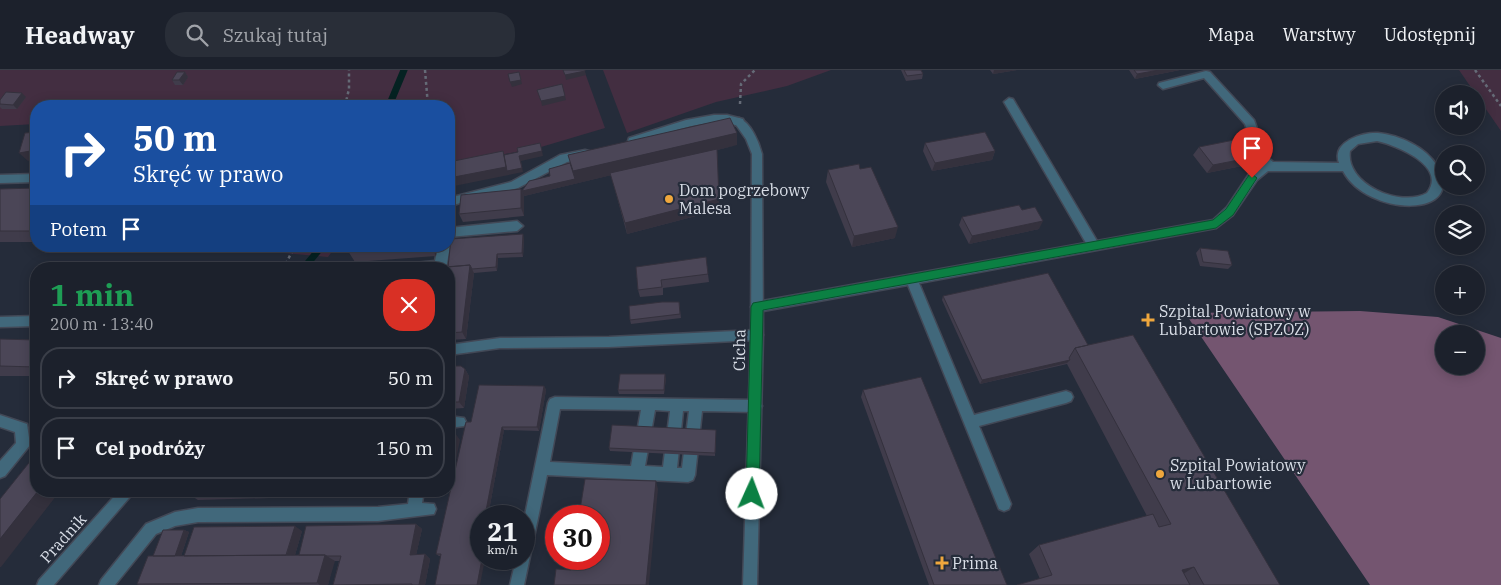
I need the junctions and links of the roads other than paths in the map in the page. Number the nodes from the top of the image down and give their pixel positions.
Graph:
1 (1163, 85) dead end
2 (1009, 102) dead end
3 (625, 144) edge
4 (598, 151) edge
5 (1271, 166) junction
6 (1344, 167) junction
7 (30, 178) edge
8 (0, 179) edge
9 (455, 201) edge
10 (517, 226) dead end
11 (455, 233) edge
12 (1093, 246) junction
13 (911, 278) junction
14 (757, 307) junction
15 (30, 321) edge
16 (0, 322) edge
17 (757, 335) junction
18 (455, 349) edge
19 (1066, 397) dead end
20 (648, 404) junction
21 (677, 405) junction
22 (696, 405) junction
23 (754, 406) junction
24 (0, 421) edge
25 (970, 422) junction
26 (542, 468) junction
27 (0, 471) edge
28 (637, 473) junction
29 (669, 474) junction
30 (123, 497) edge
31 (418, 497) edge
32 (1004, 504) dead end
33 (534, 505) edge
34 (520, 570) edge
35 (44, 585) edge
36 (106, 585) edge
37 (517, 585) edge
38 (750, 585) edge

1 - 5 street
2 - 12 street
3 - 14 street, Cicha
4 - 9 street
5 - 6 street
5 - 12 street
6 - 6 street
7 - 8 street
10 - 11 street
12 - 13 street
13 - 14 street
13 - 25 street
14 - 17 street, Cicha
15 - 16 street
17 - 18 street
17 - 23 street, Cicha
19 - 25 street
20 - 21 street
20 - 26 street
20 - 28 street
21 - 22 street
21 - 29 street
22 - 23 street
22 - 29 street
23 - 38 street, Cicha
24 - 27 street
25 - 32 street
26 - 28 street
26 - 33 street
28 - 29 street
30 - 35 street, Pradnik
31 - 36 street
34 - 37 street

